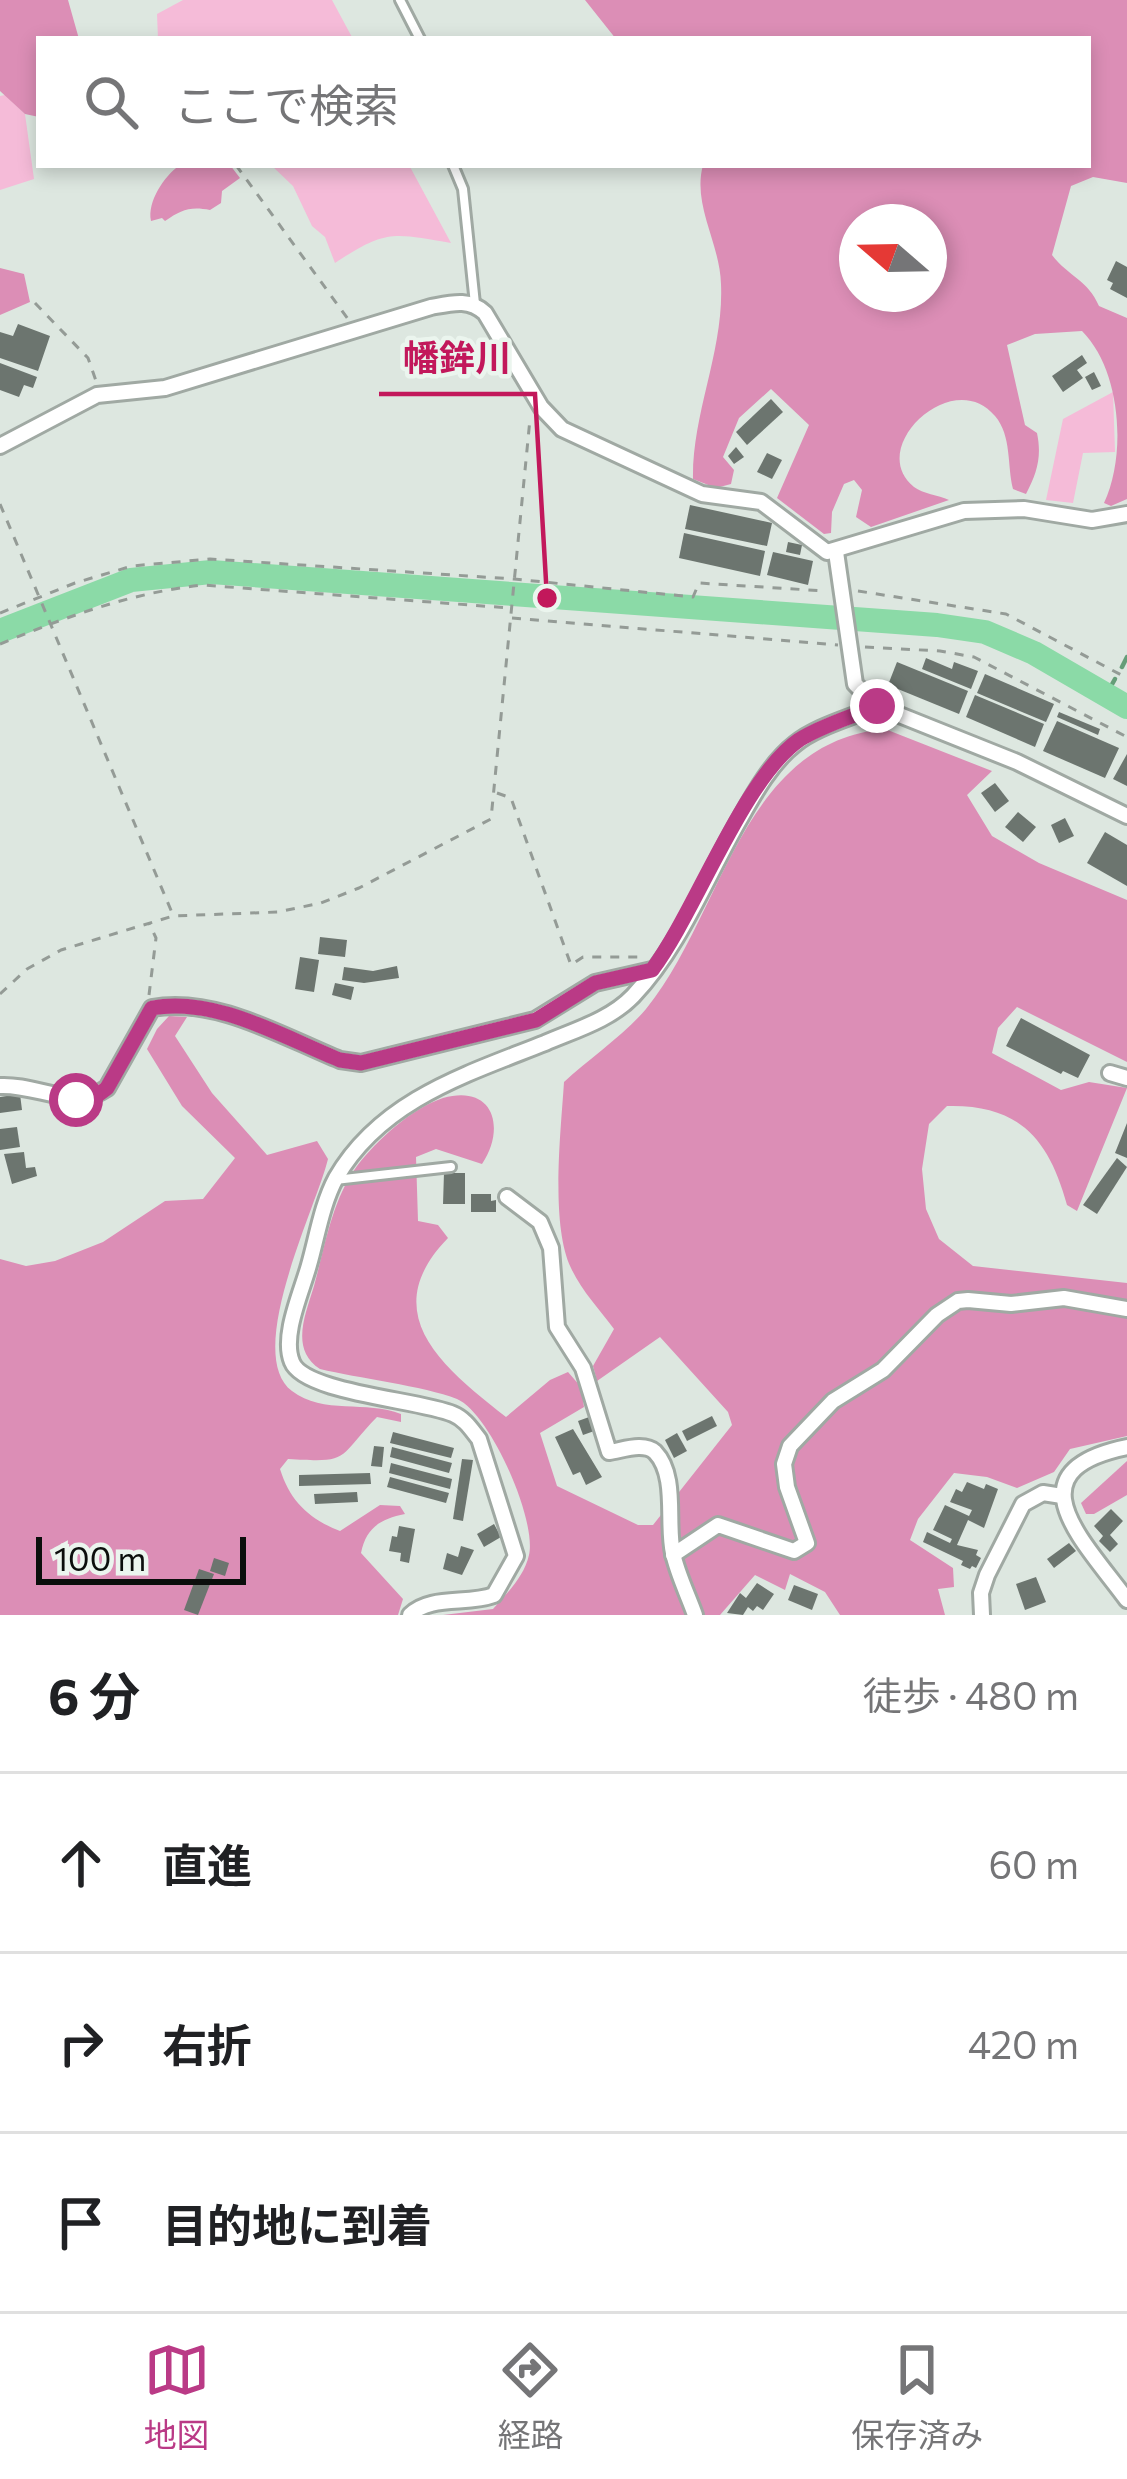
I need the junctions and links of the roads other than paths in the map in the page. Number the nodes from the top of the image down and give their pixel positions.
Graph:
1 (400, 0) edge
2 (418, 36) edge
3 (455, 168) edge
4 (475, 304) junction
5 (0, 446) edge
6 (1127, 514) edge
7 (836, 552) junction
8 (877, 706) junction
9 (1127, 816) edge
10 (655, 966) junction
11 (1110, 1073) dead end
12 (1127, 1078) edge
13 (0, 1086) edge
14 (451, 1167) dead end
15 (335, 1180) junction
16 (507, 1197) dead end
17 (1127, 1309) edge
18 (1127, 1447) edge
19 (1062, 1496) junction
20 (673, 1555) junction
21 (1127, 1600) edge
22 (410, 1615) edge
23 (695, 1615) edge
24 (982, 1615) edge

1 - 2 lane
3 - 4 lane
4 - 5 street
4 - 7 street
6 - 7 street
7 - 8 street
8 - 9 street
8 - 10 street
10 - 13 street
10 - 15 street
11 - 12 street
14 - 15 lane
15 - 22 street
16 - 20 street
17 - 20 street
18 - 19 street
19 - 21 street
19 - 24 street
20 - 23 street

